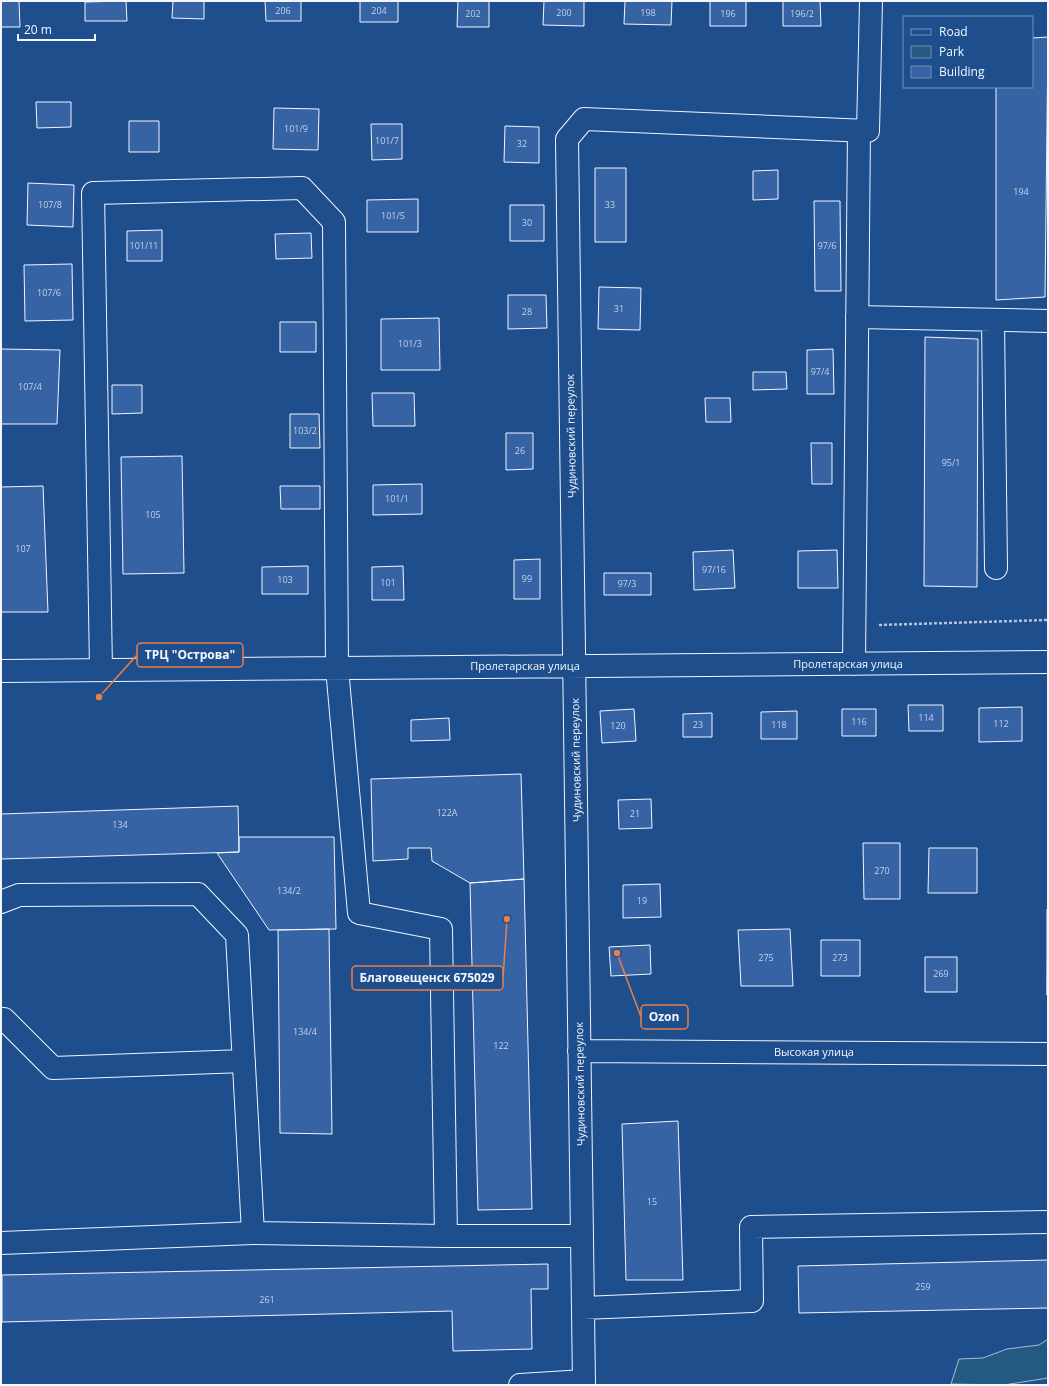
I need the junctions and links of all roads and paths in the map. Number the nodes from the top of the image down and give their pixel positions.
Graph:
1 (871, 1) edge
2 (859, 130) junction
3 (857, 317) junction
4 (993, 320) junction
5 (1048, 321) edge
6 (996, 568) dead end
7 (1048, 620) edge
8 (855, 626) junction
9 (1048, 662) edge
10 (854, 664) junction
11 (574, 666) junction
12 (336, 668) junction
13 (101, 670) junction
14 (1, 671) edge
15 (1, 902) edge
16 (1, 1019) edge
17 (579, 1051) junction
18 (1048, 1054) edge
19 (244, 1061) junction
20 (1048, 1222) edge
21 (253, 1233) junction
22 (446, 1236) junction
23 (582, 1236) junction
24 (1, 1243) edge
25 (583, 1308) junction
26 (584, 1383) edge
27 (520, 1385) edge

1 - 2 street
2 - 3 street
2 - 11 street, Чудиновский переулок
3 - 4 street
3 - 8 street
4 - 5 street
4 - 6 street
7 - 8 path
8 - 10 street
9 - 10 street, Пролетарская улица
10 - 11 street, Пролетарская улица
11 - 12 street, Пролетарская улица
11 - 17 street, Чудиновский переулок
12 - 13 street, Пролетарская улица
12 - 13 street
12 - 22 street
13 - 14 street, Пролетарская улица
15 - 19 street
16 - 19 street
17 - 18 street, Высокая улица
17 - 23 street, Чудиновский переулок
19 - 21 street
20 - 25 street
21 - 22 street
21 - 24 street
22 - 23 street
23 - 25 street, Чудиновский переулок
25 - 26 street, Чудиновский переулок
26 - 27 street

